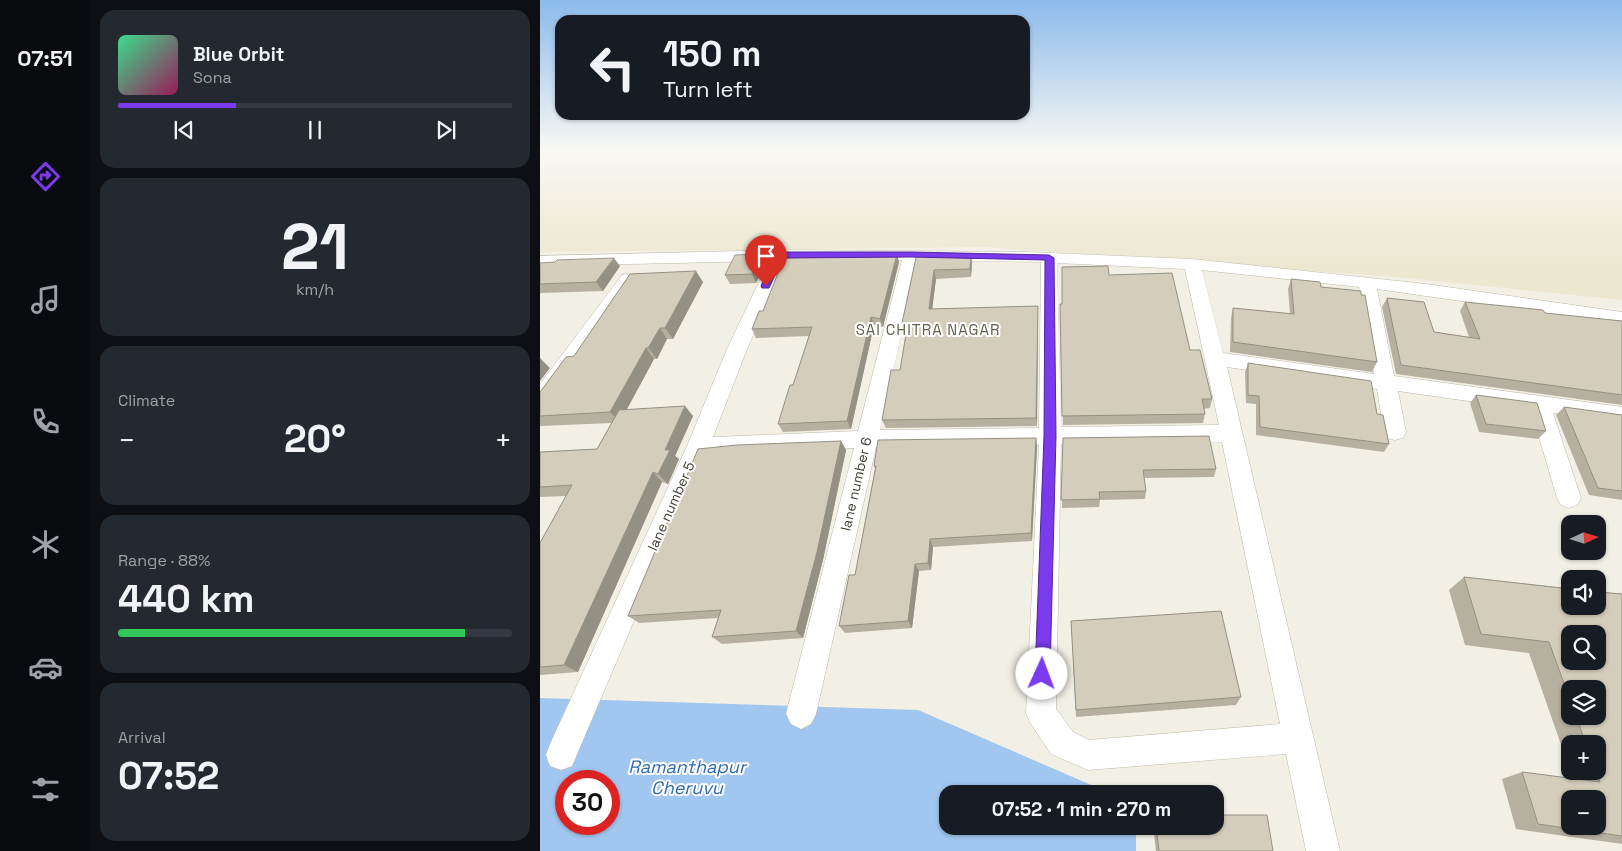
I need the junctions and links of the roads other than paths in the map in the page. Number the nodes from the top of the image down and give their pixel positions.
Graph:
1 (780, 255) junction
2 (911, 255) junction
3 (643, 258) junction
4 (1049, 258) junction
5 (540, 262) edge
6 (1192, 264) junction
7 (1368, 282) junction
8 (1622, 318) edge
9 (1215, 358) junction
10 (1387, 383) junction
11 (540, 399) edge
12 (1540, 405) junction
13 (1622, 415) edge
14 (1395, 432) dead end
15 (1231, 434) junction
16 (1050, 436) junction
17 (867, 439) junction
18 (698, 446) junction
19 (1570, 498) dead end
20 (801, 714) dead end
21 (1298, 738) junction
22 (561, 755) dead end
23 (1323, 851) edge

1 - 2 street
1 - 3 street
1 - 18 street, lane number 5
2 - 4 street
2 - 17 street, lane number 6
3 - 5 street
3 - 11 street
4 - 6 street
4 - 16 street
6 - 7 street
6 - 9 street
7 - 8 street
7 - 10 street
9 - 10 street
9 - 15 street
10 - 12 street
10 - 14 street
12 - 13 street
12 - 19 street
15 - 16 street
15 - 21 street
16 - 17 street
16 - 21 street
17 - 18 street
17 - 20 street, lane number 6
18 - 22 street, lane number 5
21 - 23 street

